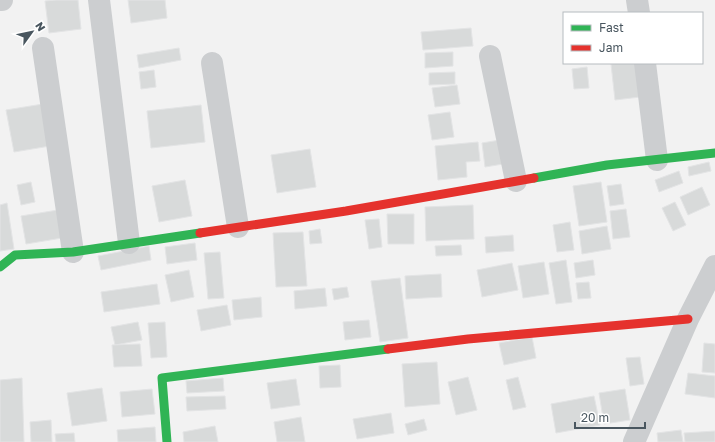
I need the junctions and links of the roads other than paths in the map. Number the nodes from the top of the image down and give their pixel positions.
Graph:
1 (99, 0) edge
2 (637, 0) edge
3 (639, 12) edge
4 (43, 48) dead end
5 (490, 56) dead end
6 (212, 63) dead end
7 (645, 64) edge
8 (715, 153) edge
9 (657, 160) junction
10 (516, 182) junction
11 (238, 227) junction
12 (129, 243) junction
13 (73, 252) junction
14 (715, 266) edge
15 (0, 267) edge
16 (688, 319) junction
17 (167, 442) edge
18 (634, 442) edge

1 - 12 street
2 - 3 street
4 - 13 street
5 - 10 street
6 - 11 street
7 - 9 street
8 - 9 street
9 - 10 street
10 - 11 street
11 - 12 street
12 - 13 street
13 - 15 street
14 - 16 street
16 - 17 street
16 - 18 street

